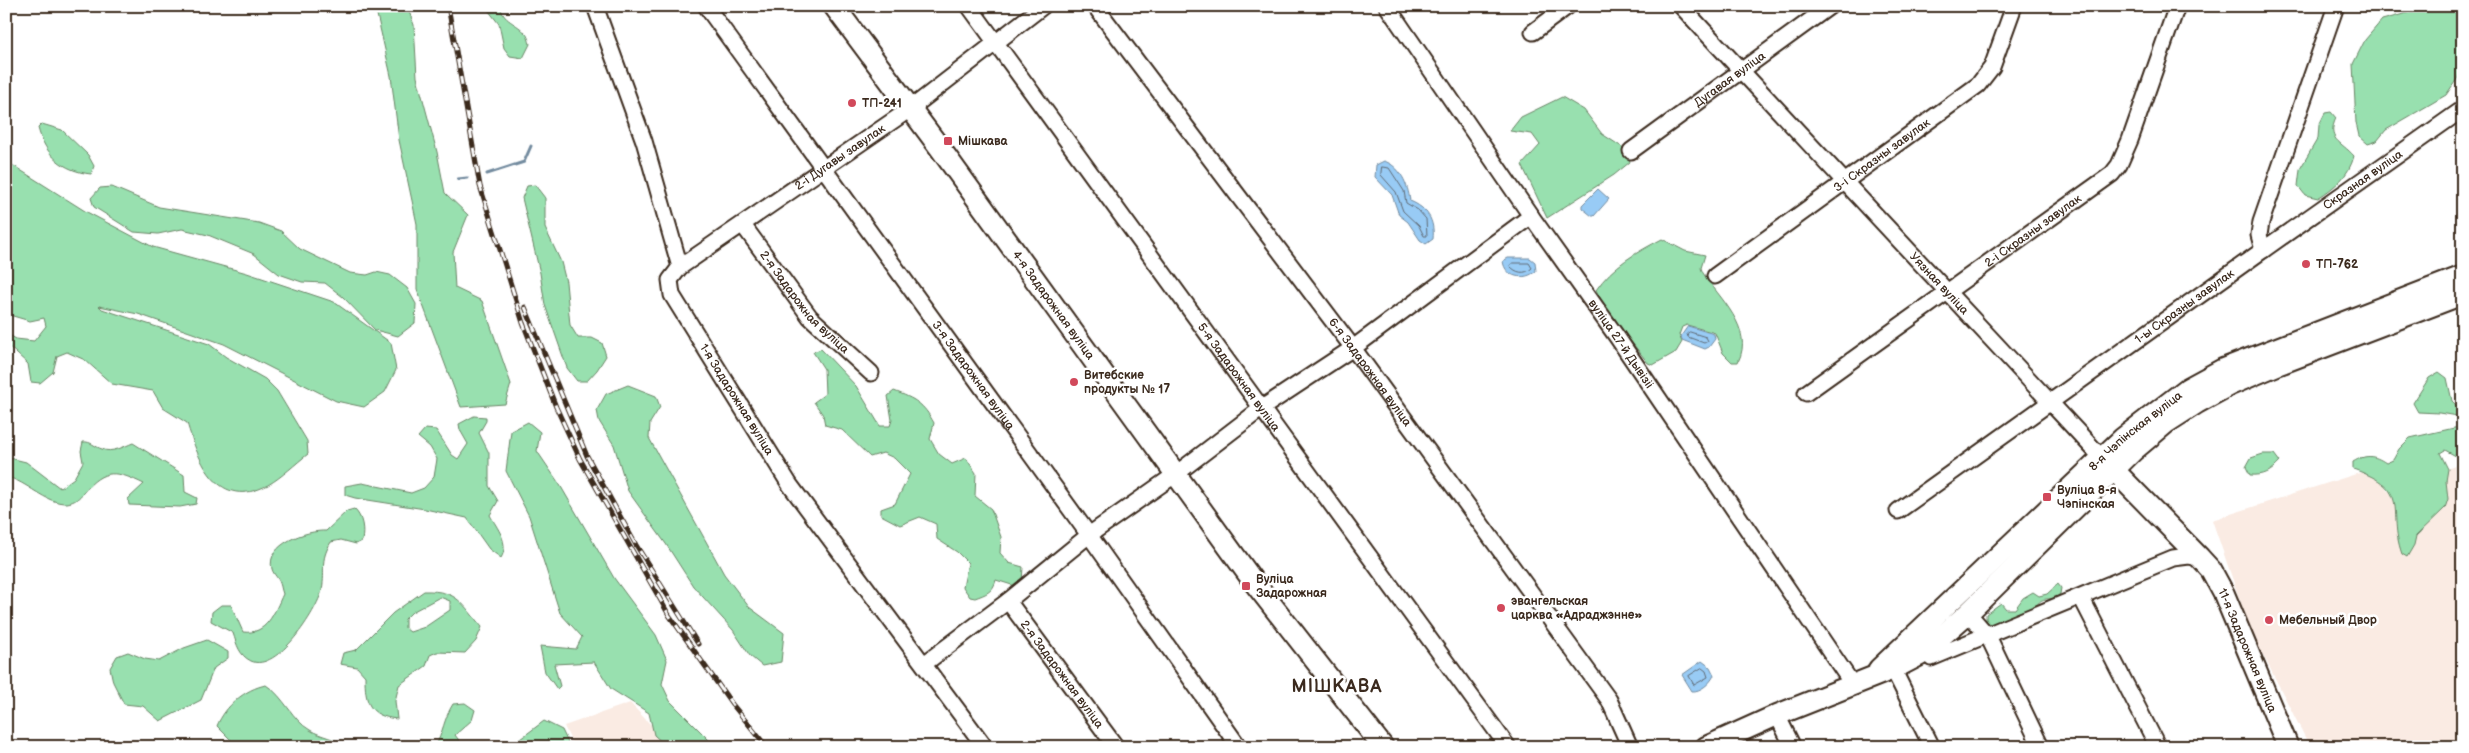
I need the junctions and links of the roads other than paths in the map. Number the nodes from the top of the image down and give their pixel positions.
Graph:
1 (595, 6) edge
2 (706, 6) edge
3 (834, 6) edge
4 (969, 6) edge
5 (1043, 6) edge
6 (1095, 6) edge
7 (1387, 6) edge
8 (1568, 6) edge
9 (1681, 6) edge
10 (1830, 6) edge
11 (2014, 6) edge
12 (2177, 6) edge
13 (2336, 6) edge
14 (1533, 32) dead end
15 (996, 42) junction
16 (1741, 72) junction
17 (910, 109) junction
18 (2463, 109) edge
19 (1631, 150) dead end
20 (823, 170) junction
21 (1844, 183) junction
22 (1531, 216) junction
23 (743, 225) junction
24 (2262, 250) junction
25 (680, 267) junction
26 (1715, 276) dead end
27 (2463, 276) edge
28 (1947, 292) junction
29 (2463, 294) edge
30 (1353, 348) junction
31 (871, 373) dead end
32 (1806, 393) dead end
33 (2051, 402) junction
34 (1262, 408) junction
35 (2109, 465) junction
36 (1176, 474) junction
37 (1898, 511) dead end
38 (1089, 535) junction
39 (2200, 558) junction
40 (2081, 597) junction
41 (1008, 601) junction
42 (1968, 612) junction
43 (1988, 636) junction
44 (1925, 657) junction
45 (924, 664) junction
46 (1893, 669) junction
47 (1861, 682) junction
48 (1777, 715) junction
49 (985, 747) edge
50 (1116, 747) edge
51 (1239, 747) edge
52 (1384, 747) edge
53 (1508, 747) edge
54 (1630, 747) edge
55 (1706, 747) edge
56 (1793, 747) edge
57 (1932, 747) edge
58 (2041, 747) edge
59 (2158, 747) edge
60 (2288, 747) edge

1 - 25 street
2 - 20 street, 3-я Задарожная вуліца
3 - 17 main road, 4-я Задарожная вуліца
4 - 15 street, 5-я Задарожная вуліца
5 - 15 street, 2-і Дугавы завулак
6 - 30 street, 6-я Задарожная вуліца
7 - 22 street, вуліца 27-й Дывізіі
8 - 14 street
9 - 16 street, Уязная вуліца
10 - 16 street, Дугавая вуліца
11 - 21 street, 3-і Скразны завулак
12 - 28 street, 2-і Скразны завулак
13 - 24 street
15 - 17 street, 2-і Дугавы завулак
15 - 34 street, 5-я Задарожная вуліца
16 - 19 street, Дугавая вуліца
16 - 21 street, Уязная вуліца
17 - 20 street, 2-і Дугавы завулак
17 - 36 main road, 4-я Задарожная вуліца
18 - 24 street, Скразная вуліца
20 - 23 street, 2-і Дугавы завулак
20 - 38 street, 3-я Задарожная вуліца
21 - 26 street, 3-і Скразны завулак
21 - 28 street, Уязная вуліца
22 - 30 street
22 - 47 street, вуліца 27-й Дывізіі
23 - 25 street, 2-і Дугавы завулак
23 - 31 street, 2-я Задарожная вуліца
24 - 33 street, 1-ы Скразны завулак
25 - 45 street, 1-я Задарожная вуліца
27 - 35 main road, 8-я Чэпінская вуліца
28 - 32 street, 2-і Скразны завулак
28 - 33 street, Уязная вуліца
29 - 35 main road, 8-я Чэпінская вуліца
30 - 34 street
30 - 54 street, 6-я Задарожная вуліца
33 - 35 street, Уязная вуліца
33 - 37 street, 1-ы Скразны завулак
34 - 36 street
34 - 53 street, 5-я Задарожная вуліца
35 - 39 main road, Уязная вуліца
35 - 42 main road, 8-я Чэпінская вуліца
35 - 47 main road, 8-я Чэпінская вуліца
36 - 38 street
36 - 52 main road, 4-я Задарожная вуліца
38 - 41 street
38 - 51 street, 3-я Задарожная вуліца
39 - 40 street, 8-я Чэпінская вуліца
39 - 60 main road, 11-я Задарожная вуліца
40 - 43 street, 8-я Чэпінская вуліца
40 - 59 street
41 - 45 street
41 - 50 street, 2-я Задарожная вуліца
42 - 43 street
42 - 44 main road, 8-я Чэпінская вуліца
43 - 44 street, 8-я Чэпінская вуліца
43 - 58 street
44 - 46 main road, 8-я Чэпінская вуліца
45 - 49 street, 1-я Задарожная вуліца
46 - 47 main road, 8-я Чэпінская вуліца
46 - 57 street
47 - 48 main road, 8-я Чэпінская вуліца
48 - 55 main road, 8-я Чэпінская вуліца
48 - 56 street

